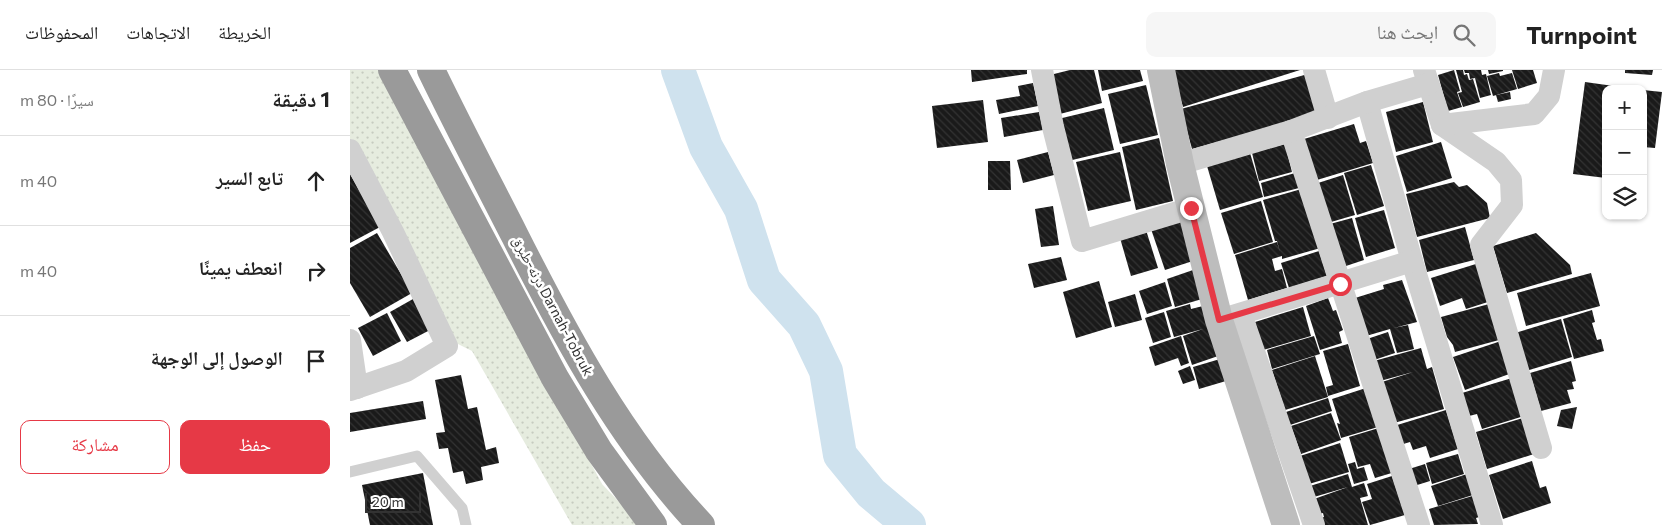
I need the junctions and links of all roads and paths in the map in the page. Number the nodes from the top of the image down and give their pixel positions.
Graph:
1 (392, 70) edge
2 (431, 70) edge
3 (1042, 70) edge
4 (1161, 70) edge
5 (1314, 70) edge
6 (1554, 70) edge
7 (1426, 77) edge
8 (1367, 102) junction
9 (1328, 118) junction
10 (1442, 125) junction
11 (1291, 131) junction
12 (350, 150) edge
13 (1180, 164) junction
14 (1191, 208) junction
15 (1412, 260) junction
16 (1340, 284) junction
17 (1230, 317) junction
18 (350, 340) edge
19 (354, 389) edge
20 (1540, 448) dead end
21 (350, 472) edge
22 (466, 525) edge
23 (653, 525) edge
24 (701, 525) edge
25 (1286, 525) edge
26 (1314, 525) edge
27 (1419, 525) edge
28 (1492, 525) edge

1 - 23 highway
2 - 24 highway, درنه-طبرق Darnah-Tobruk
3 - 14 street
4 - 13 street
5 - 9 street
6 - 10 street
7 - 8 street
7 - 10 street
8 - 9 street
8 - 15 street
9 - 11 street
10 - 20 street
11 - 13 street
11 - 16 street
12 - 19 street
13 - 14 street
14 - 17 street
15 - 16 street
15 - 28 street
16 - 17 street
16 - 27 street
17 - 25 street
17 - 26 street
18 - 19 street
21 - 22 lane

